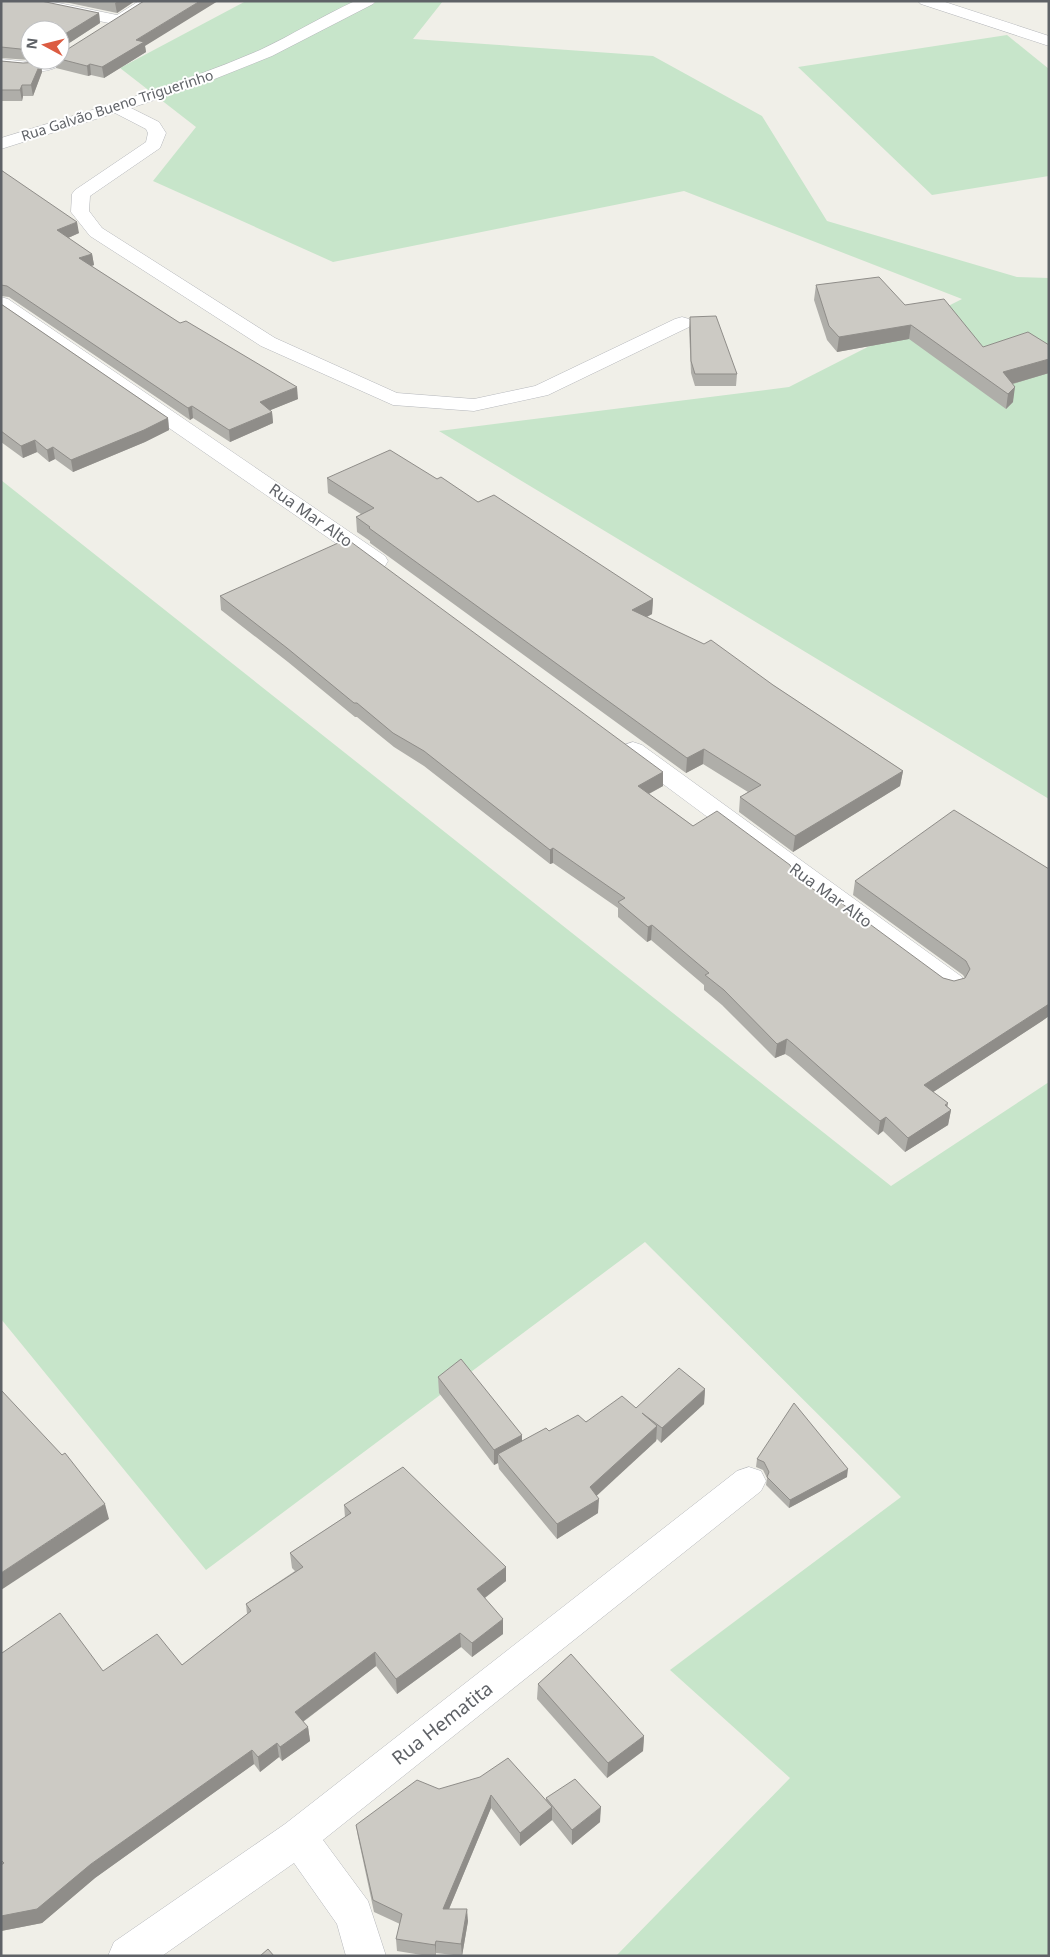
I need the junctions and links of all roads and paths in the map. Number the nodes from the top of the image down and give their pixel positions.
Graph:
1 (24, 1) edge
2 (150, 1) edge
3 (368, 1) edge
4 (926, 1) edge
5 (119, 20) junction
6 (97, 34) edge
7 (1049, 42) edge
8 (1, 64) edge
9 (20, 66) edge
10 (118, 108) junction
11 (1, 144) edge
12 (1, 303) edge
13 (682, 323) dead end
14 (392, 572) edge
15 (616, 737) edge
16 (952, 984) edge
17 (749, 1481) dead end
18 (298, 1837) junction
19 (128, 1956) edge
20 (366, 1956) edge

1 - 5 street
2 - 5 street
3 - 10 street, Rua Galvão Bueno Triguerinho
4 - 7 street
5 - 6 street
8 - 9 street
10 - 11 street, Rua Galvão Bueno Triguerinho
10 - 13 street
12 - 14 street, Rua Mar Alto
15 - 16 street, Rua Mar Alto
17 - 18 street, Rua Hematita
18 - 19 street, Rua Hematita
18 - 20 street

